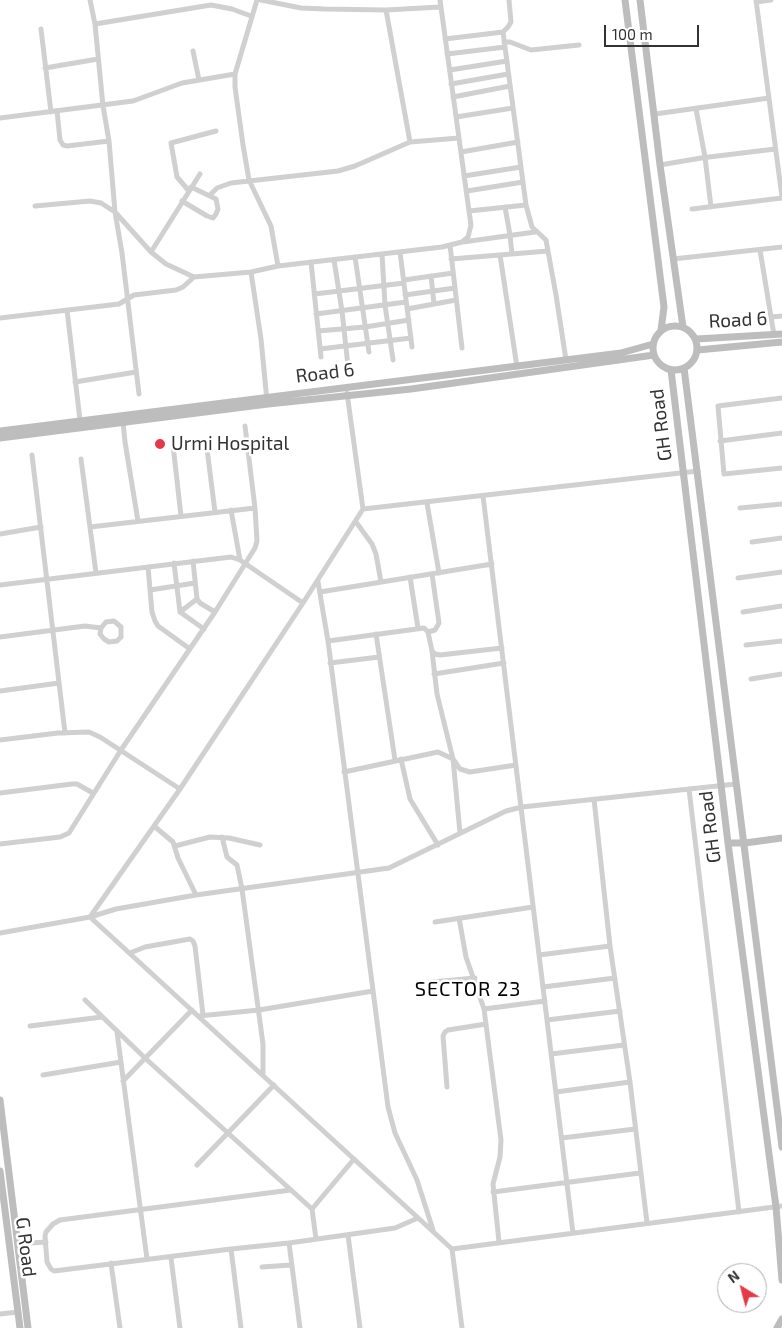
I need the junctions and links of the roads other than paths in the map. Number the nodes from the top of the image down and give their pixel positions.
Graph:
1 (90, 0) edge
2 (257, 0) edge
3 (261, 0) edge
4 (440, 0) edge
5 (509, 0) edge
6 (626, 0) edge
7 (640, 0) edge
8 (771, 0) edge
9 (756, 1) edge
10 (440, 6) junction
11 (386, 10) junction
12 (251, 16) junction
13 (95, 24) junction
14 (40, 29) dead end
15 (503, 32) junction
16 (445, 39) junction
17 (504, 44) junction
18 (579, 45) dead end
19 (193, 51) dead end
20 (447, 54) junction
21 (98, 60) junction
22 (507, 61) junction
23 (45, 68) junction
24 (450, 70) junction
25 (235, 74) junction
26 (508, 74) junction
27 (199, 80) junction
28 (451, 84) junction
29 (510, 86) junction
30 (453, 97) junction
31 (769, 98) junction
32 (103, 106) junction
33 (513, 108) junction
34 (696, 109) junction
35 (57, 111) junction
36 (50, 112) junction
37 (655, 114) junction
38 (456, 117) junction
39 (0, 118) edge
40 (216, 132) dead end
41 (459, 138) junction
42 (109, 141) junction
43 (410, 142) junction
44 (518, 142) junction
45 (776, 149) junction
46 (461, 152) junction
47 (705, 157) junction
48 (660, 165) junction
49 (521, 167) junction
50 (200, 174) dead end
51 (464, 176) junction
52 (249, 180) junction
53 (523, 182) junction
54 (190, 189) junction
55 (466, 191) junction
56 (210, 195) junction
57 (782, 198) edge
58 (182, 201) junction
59 (526, 205) junction
60 (35, 206) dead end
61 (505, 207) junction
62 (711, 207) junction
63 (692, 209) dead end
64 (469, 211) junction
65 (115, 212) junction
66 (535, 232) junction
67 (510, 235) junction
68 (462, 242) junction
69 (450, 245) junction
70 (782, 247) edge
71 (760, 250) junction
72 (548, 251) junction
73 (151, 252) junction
74 (400, 252) junction
75 (382, 254) junction
76 (512, 254) junction
77 (500, 255) junction
78 (355, 257) junction
79 (451, 259) junction
80 (673, 259) junction
81 (334, 260) junction
82 (311, 262) junction
83 (278, 266) junction
84 (251, 272) junction
85 (453, 273) junction
86 (431, 276) junction
87 (194, 277) junction
88 (404, 282) junction
89 (384, 286) junction
90 (455, 288) junction
91 (360, 289) junction
92 (339, 291) junction
93 (433, 291) junction
94 (314, 294) junction
95 (405, 294) junction
96 (127, 298) junction
97 (456, 300) junction
98 (406, 302) junction
99 (434, 304) junction
100 (385, 305) junction
101 (362, 308) junction
102 (407, 309) junction
103 (66, 310) junction
104 (342, 311) junction
105 (316, 314) junction
106 (782, 316) edge
107 (771, 317) junction
108 (0, 318) edge
109 (409, 320) junction
110 (389, 324) junction
111 (365, 327) junction
112 (683, 327) junction
113 (344, 329) junction
114 (661, 330) junction
115 (318, 332) junction
116 (778, 335) edge
117 (411, 338) junction
118 (696, 339) junction
119 (390, 341) junction
120 (782, 342) edge
121 (367, 344) junction
122 (653, 344) junction
123 (346, 346) junction
124 (412, 347) dead end
125 (462, 348) dead end
126 (320, 349) junction
127 (698, 350) junction
128 (369, 352) dead end
129 (654, 355) junction
130 (321, 357) dead end
131 (393, 360) dead end
132 (566, 360) junction
133 (348, 366) dead end
134 (517, 367) junction
135 (684, 368) junction
136 (670, 370) junction
137 (136, 372) junction
138 (76, 382) junction
139 (346, 387) junction
140 (139, 394) dead end
141 (347, 396) junction
142 (782, 398) edge
143 (267, 401) junction
144 (80, 420) junction
145 (123, 422) junction
146 (245, 426) dead end
147 (0, 431) edge
148 (782, 433) edge
149 (0, 438) edge
150 (206, 441) dead end
151 (720, 441) junction
152 (173, 446) dead end
153 (32, 455) dead end
154 (81, 459) dead end
155 (782, 468) edge
156 (698, 471) junction
157 (683, 473) junction
158 (483, 496) junction
159 (427, 503) junction
160 (782, 504) edge
161 (255, 508) junction
162 (740, 508) dead end
163 (363, 509) junction
164 (231, 510) junction
165 (215, 512) junction
166 (181, 516) junction
167 (138, 521) junction
168 (356, 522) junction
169 (41, 527) junction
170 (90, 527) junction
171 (0, 534) edge
172 (782, 538) edge
173 (752, 542) dead end
174 (193, 561) junction
175 (242, 562) junction
176 (174, 563) junction
177 (492, 564) junction
178 (148, 566) junction
179 (782, 572) edge
180 (96, 573) junction
181 (438, 573) junction
182 (432, 574) junction
183 (410, 577) junction
184 (738, 578) dead end
185 (47, 579) junction
186 (318, 581) junction
187 (381, 582) junction
188 (195, 584) junction
189 (0, 585) edge
190 (176, 586) junction
191 (150, 590) junction
192 (320, 592) junction
193 (197, 599) junction
194 (303, 604) junction
195 (782, 606) edge
196 (180, 612) junction
197 (215, 612) junction
198 (743, 612) dead end
199 (101, 628) junction
200 (418, 628) junction
201 (204, 629) junction
202 (54, 631) junction
203 (428, 632) junction
204 (376, 634) junction
205 (0, 637) edge
206 (328, 641) junction
207 (782, 641) edge
208 (746, 645) dead end
209 (502, 648) junction
210 (190, 650) junction
211 (432, 651) junction
212 (379, 657) junction
213 (330, 663) junction
214 (504, 663) junction
215 (434, 674) junction
216 (782, 674) edge
217 (751, 679) dead end
218 (59, 684) junction
219 (0, 691) edge
220 (65, 733) junction
221 (0, 740) edge
222 (121, 750) junction
223 (453, 759) junction
224 (398, 760) junction
225 (516, 766) junction
226 (344, 772) junction
227 (736, 784) junction
228 (722, 786) junction
229 (180, 789) junction
230 (689, 789) junction
231 (0, 793) edge
232 (94, 794) junction
233 (594, 799) junction
234 (522, 806) junction
235 (154, 826) junction
236 (460, 833) junction
237 (222, 837) junction
238 (782, 838) edge
239 (728, 842) junction
240 (0, 844) edge
241 (745, 844) junction
242 (260, 845) dead end
243 (438, 845) junction
244 (176, 846) junction
245 (358, 874) junction
246 (242, 889) junction
247 (196, 895) junction
248 (533, 907) junction
249 (90, 917) junction
250 (459, 918) junction
251 (435, 922) dead end
252 (0, 933) edge
253 (610, 946) junction
254 (130, 954) junction
255 (539, 956) junction
256 (475, 978) junction
257 (615, 978) junction
258 (432, 982) dead end
259 (543, 987) junction
260 (373, 990) junction
261 (85, 1000) dead end
262 (545, 1001) junction
263 (484, 1009) junction
264 (192, 1010) junction
265 (259, 1010) junction
266 (620, 1011) junction
267 (201, 1016) junction
268 (102, 1017) junction
269 (547, 1020) junction
270 (486, 1024) junction
271 (30, 1026) dead end
272 (117, 1031) junction
273 (624, 1045) junction
274 (551, 1054) junction
275 (146, 1059) junction
276 (121, 1062) junction
277 (42, 1075) dead end
278 (263, 1075) junction
279 (124, 1081) junction
280 (630, 1082) junction
281 (274, 1085) junction
282 (447, 1087) dead end
283 (556, 1092) junction
284 (0, 1100) edge
285 (635, 1128) junction
286 (227, 1133) junction
287 (562, 1138) junction
288 (782, 1147) edge
289 (354, 1159) junction
290 (197, 1165) dead end
291 (0, 1171) edge
292 (640, 1173) junction
293 (566, 1181) junction
294 (291, 1190) junction
295 (493, 1192) junction
296 (779, 1206) edge
297 (312, 1209) junction
298 (140, 1210) junction
299 (739, 1212) junction
300 (418, 1218) junction
301 (647, 1224) junction
302 (435, 1233) junction
303 (573, 1233) junction
304 (348, 1235) junction
305 (316, 1239) junction
306 (46, 1242) junction
307 (499, 1242) junction
308 (290, 1243) junction
309 (18, 1244) junction
310 (452, 1248) junction
311 (230, 1249) junction
312 (170, 1258) junction
313 (147, 1259) junction
314 (112, 1263) junction
315 (291, 1265) junction
316 (262, 1267) dead end
317 (782, 1280) edge
318 (18, 1312) junction
319 (0, 1314) edge
320 (782, 1319) edge
321 (20, 1328) edge
322 (28, 1328) edge
323 (120, 1328) edge
324 (180, 1328) edge
325 (241, 1328) edge
326 (300, 1328) edge
327 (360, 1328) edge
328 (462, 1328) edge
329 (776, 1328) edge

1 - 13 street
2 - 12 street
3 - 11 street
4 - 10 street
5 - 15 street
6 - 114 main road
7 - 37 main road
8 - 9 street
9 - 31 street
10 - 11 street
10 - 16 street
11 - 43 street
12 - 13 street
12 - 25 street
13 - 21 street
14 - 23 street
15 - 16 street
15 - 17 street
16 - 20 street
17 - 18 street
17 - 20 street
17 - 22 street
19 - 27 street
20 - 24 street
21 - 23 street
21 - 32 street
22 - 24 street
22 - 26 street
23 - 36 street
24 - 28 street
25 - 27 street
25 - 52 street
26 - 28 street
26 - 29 street
27 - 32 street
28 - 30 street
29 - 30 street
29 - 33 street
30 - 38 street
31 - 34 street
31 - 45 street
32 - 35 street
32 - 42 street
33 - 38 street
33 - 44 street
34 - 37 street
34 - 47 street
35 - 36 street
35 - 42 street
36 - 39 street
37 - 48 main road
38 - 41 street
40 - 54 street
41 - 43 street
41 - 46 street
42 - 65 street
43 - 52 street
44 - 46 street
44 - 49 street
45 - 47 street
45 - 57 street
46 - 51 street
47 - 48 street
47 - 62 street
48 - 80 main road
49 - 51 street
49 - 53 street
50 - 54 street
51 - 55 street
52 - 56 street
52 - 83 street
53 - 55 street
53 - 59 street
54 - 56 street
54 - 58 street
55 - 64 street
56 - 58 street
57 - 62 street
58 - 73 street
59 - 61 street
59 - 66 street
60 - 65 street
61 - 64 street
61 - 67 street
62 - 63 street
64 - 68 street
65 - 73 street
65 - 96 street
66 - 67 street
66 - 72 street
67 - 68 street
67 - 76 street
68 - 69 street
69 - 74 street
69 - 79 street
70 - 71 street
71 - 80 street
71 - 107 street
72 - 76 street
72 - 132 street
73 - 87 street
74 - 75 street
74 - 88 street
75 - 78 street
75 - 89 street
76 - 77 street
77 - 79 street
77 - 134 street
78 - 81 street
78 - 91 street
79 - 85 street
80 - 112 main road
81 - 82 street
81 - 92 street
82 - 83 street
82 - 94 street
83 - 84 street
84 - 87 street
84 - 143 street
85 - 86 street
85 - 90 street
86 - 88 street
86 - 93 street
87 - 96 street
88 - 89 street
88 - 95 street
89 - 91 street
89 - 100 street
90 - 93 street
90 - 97 street
91 - 92 street
91 - 101 street
92 - 94 street
92 - 104 street
93 - 95 street
93 - 99 street
94 - 105 street
95 - 98 street
96 - 103 street
96 - 137 street
97 - 99 street
97 - 125 street
98 - 100 street
98 - 102 street
99 - 102 street
100 - 101 street
100 - 110 street
101 - 104 street
101 - 111 street
102 - 109 street
103 - 108 street
103 - 138 street
104 - 105 street
104 - 113 street
105 - 115 street
106 - 107 street
107 - 116 street
109 - 110 street
109 - 117 street
110 - 111 street
110 - 119 street
111 - 113 street
111 - 121 street
112 - 114 main road
112 - 118 main road
113 - 115 street
113 - 123 street
114 - 122 main road
115 - 126 street
116 - 118 main road, Road 6
117 - 119 street
117 - 124 street
118 - 127 main road
119 - 121 street
119 - 131 street
120 - 127 main road, Road 6
121 - 123 street
121 - 128 street
122 - 129 main road
122 - 132 main road, Road 6
123 - 126 street
123 - 133 street
126 - 130 street
127 - 135 main road
129 - 136 main road
129 - 141 main road, Road 6
132 - 134 main road, Road 6
134 - 139 main road, Road 6
135 - 136 main road
135 - 156 main road, GH Road
136 - 157 main road, GH Road
137 - 138 street
137 - 140 street
138 - 144 street
139 - 141 street
139 - 143 main road, Road 6
141 - 143 main road, Road 6
141 - 163 street
142 - 151 street
143 - 144 main road, Road 6
143 - 145 main road, Road 6
144 - 147 main road, Road 6
145 - 149 main road, Road 6
145 - 167 street
146 - 161 street
148 - 151 street
150 - 165 street
151 - 155 street
152 - 166 street
153 - 169 street
154 - 170 street
156 - 157 street
156 - 227 main road, GH Road
157 - 158 street
157 - 228 main road, GH Road
158 - 159 street
158 - 177 street
159 - 163 street
159 - 181 street
160 - 162 street
161 - 164 street
161 - 175 street
163 - 168 street
164 - 165 street
164 - 175 street
165 - 166 street
166 - 167 street
167 - 170 street
168 - 186 street
168 - 187 street
169 - 171 street
169 - 185 street
170 - 180 street
172 - 173 street
174 - 175 street
174 - 176 street
174 - 188 street
175 - 194 street
175 - 197 street
176 - 178 street
176 - 190 street
177 - 181 street
177 - 209 street
178 - 180 street
178 - 191 street
179 - 184 street
180 - 185 street
181 - 182 street
182 - 183 street
182 - 203 street
183 - 187 street
183 - 200 street
185 - 189 street
185 - 202 street
186 - 192 street
186 - 194 street
187 - 192 street
188 - 190 street
188 - 193 street
190 - 191 street
190 - 196 street
191 - 210 street
192 - 206 street
193 - 196 street
193 - 197 street
194 - 229 street
195 - 198 street
196 - 201 street
197 - 201 street
199 - 199 street
199 - 202 street
200 - 203 street
200 - 204 street
201 - 210 street
202 - 205 street
202 - 218 street
203 - 211 street
204 - 206 street
204 - 212 street
206 - 213 street
207 - 208 street
209 - 211 street
209 - 214 street
210 - 222 street
211 - 215 street
212 - 213 street
212 - 224 street
213 - 226 street
214 - 215 street
214 - 225 street
215 - 223 street
216 - 217 street
218 - 219 street
218 - 220 street
220 - 221 street
220 - 222 street
222 - 229 street
222 - 232 street
223 - 224 street
223 - 225 street
223 - 236 street
224 - 226 street
224 - 243 street
225 - 234 street
226 - 245 street
227 - 228 street
227 - 241 main road, GH Road
228 - 230 street
228 - 239 main road, GH Road
229 - 235 street
230 - 233 street
230 - 299 street
231 - 232 street
232 - 240 street
233 - 234 street
233 - 253 street
234 - 236 street
234 - 248 street
235 - 244 street
235 - 249 street
236 - 243 street
237 - 242 street
237 - 244 street
237 - 246 street
238 - 241 main road
239 - 241 main road
239 - 296 main road, GH Road
241 - 288 main road, GH Road
243 - 245 street
244 - 247 street
245 - 246 street
245 - 260 street
246 - 247 street
246 - 265 street
247 - 249 street
248 - 250 street
248 - 255 street
249 - 252 street
249 - 254 street
250 - 251 street
250 - 256 street
253 - 255 street
253 - 257 street
254 - 264 street
254 - 267 street
255 - 259 street
256 - 258 street
256 - 263 street
257 - 259 street
257 - 266 street
259 - 262 street
260 - 265 street
260 - 302 street
261 - 268 street
262 - 263 street
262 - 269 street
263 - 270 street
264 - 267 street
264 - 275 street
265 - 267 street
265 - 278 street
266 - 269 street
266 - 273 street
267 - 278 street
268 - 271 street
268 - 272 street
269 - 274 street
270 - 282 street
270 - 295 street
272 - 275 street
272 - 276 street
273 - 274 street
273 - 280 street
274 - 283 street
275 - 279 street
275 - 286 street
276 - 277 street
276 - 279 street
278 - 281 street
279 - 298 street
280 - 283 street
280 - 285 street
281 - 286 street
281 - 289 street
283 - 287 street
284 - 309 main road, G Road
285 - 287 street
285 - 292 street
286 - 290 street
286 - 294 street
287 - 293 street
289 - 297 street
289 - 300 street
291 - 318 main road, G Road
292 - 293 street
292 - 301 street
293 - 295 street
293 - 303 street
294 - 297 street
294 - 298 street
295 - 307 street
296 - 299 street
296 - 317 main road, GH Road
297 - 305 street
298 - 306 street
298 - 313 street
299 - 301 street
300 - 302 street
300 - 304 street
301 - 303 street
302 - 310 street
303 - 307 street
304 - 305 street
304 - 327 street
305 - 308 street
306 - 309 street
306 - 314 street
307 - 310 street
308 - 311 street
308 - 315 street
309 - 322 main road, G Road
310 - 328 street
311 - 312 street
311 - 325 street
312 - 313 street
312 - 324 street
313 - 314 street
314 - 323 street
315 - 316 street
315 - 326 street
318 - 319 street
318 - 321 main road, G Road
320 - 329 main road

